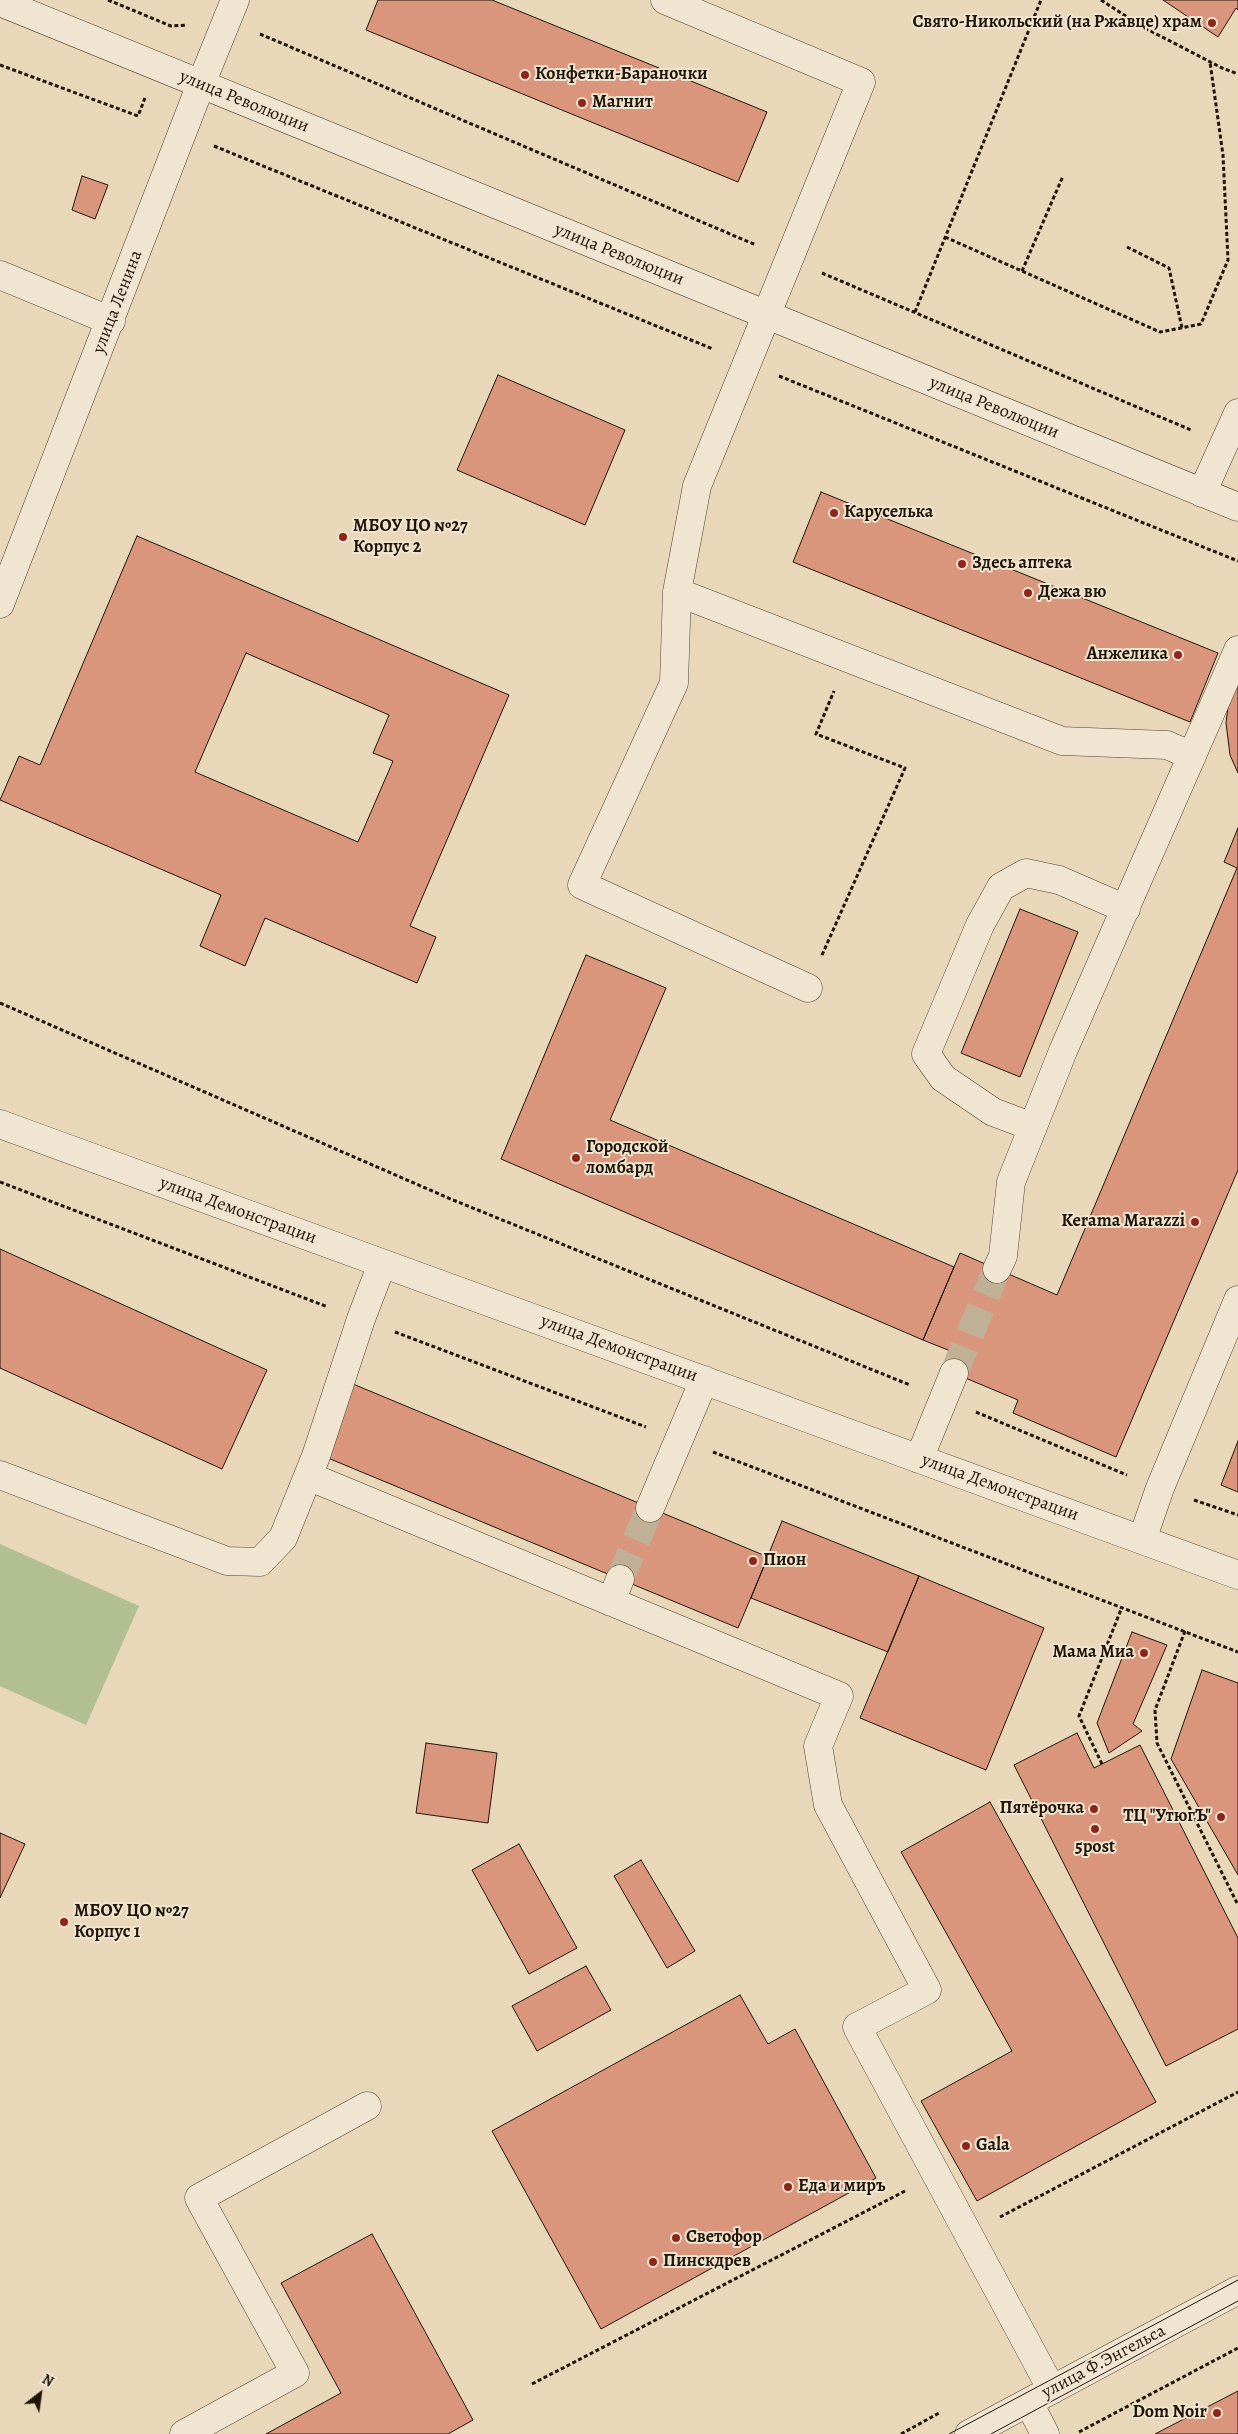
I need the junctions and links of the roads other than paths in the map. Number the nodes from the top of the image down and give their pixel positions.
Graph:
1 (665, 0) edge
2 (0, 2) edge
3 (231, 10) edge
4 (201, 84) junction
5 (0, 275) edge
6 (764, 315) junction
7 (111, 321) junction
8 (1238, 414) edge
9 (1202, 493) junction
10 (1238, 507) edge
11 (677, 592) junction
12 (0, 604) edge
13 (1238, 650) edge
14 (1192, 756) junction
15 (1126, 909) junction
16 (808, 988) road end
17 (0, 1124) edge
18 (1033, 1127) junction
19 (382, 1264) junction
20 (997, 1269) tunnel mouth
21 (1238, 1300) edge
22 (954, 1373) tunnel mouth
23 (704, 1380) junction
24 (919, 1459) junction
25 (0, 1476) edge
26 (308, 1476) junction
27 (650, 1508) tunnel mouth
28 (1142, 1540) junction
29 (1238, 1575) edge
30 (367, 2106) dead end
31 (1238, 2290) edge
32 (1040, 2396) junction
33 (184, 2434) edge
34 (970, 2434) edge
35 (1045, 2434) edge

1 - 6 street
2 - 4 street, улица Революции
3 - 4 street, улица Ленина
4 - 6 street, улица Революции
4 - 7 street, улица Ленина
5 - 7 street
6 - 9 street, улица Революции
6 - 11 street
7 - 12 street, улица Ленина
8 - 9 street
9 - 10 street, улица Революции
11 - 14 street
11 - 16 street
13 - 14 street
14 - 15 street
15 - 18 street
15 - 18 street
17 - 19 street, улица Демонстрации
18 - 20 street
19 - 23 street, улица Демонстрации
19 - 26 street
21 - 28 street
22 - 24 street
23 - 24 street, улица Демонстрации
23 - 27 street
24 - 28 street, улица Демонстрации
25 - 26 street
26 - 32 street
28 - 29 street, улица Демонстрации
30 - 33 street
31 - 32 street, улица Ф.Энгельса
32 - 34 street, улица Ф.Энгельса
32 - 35 street

